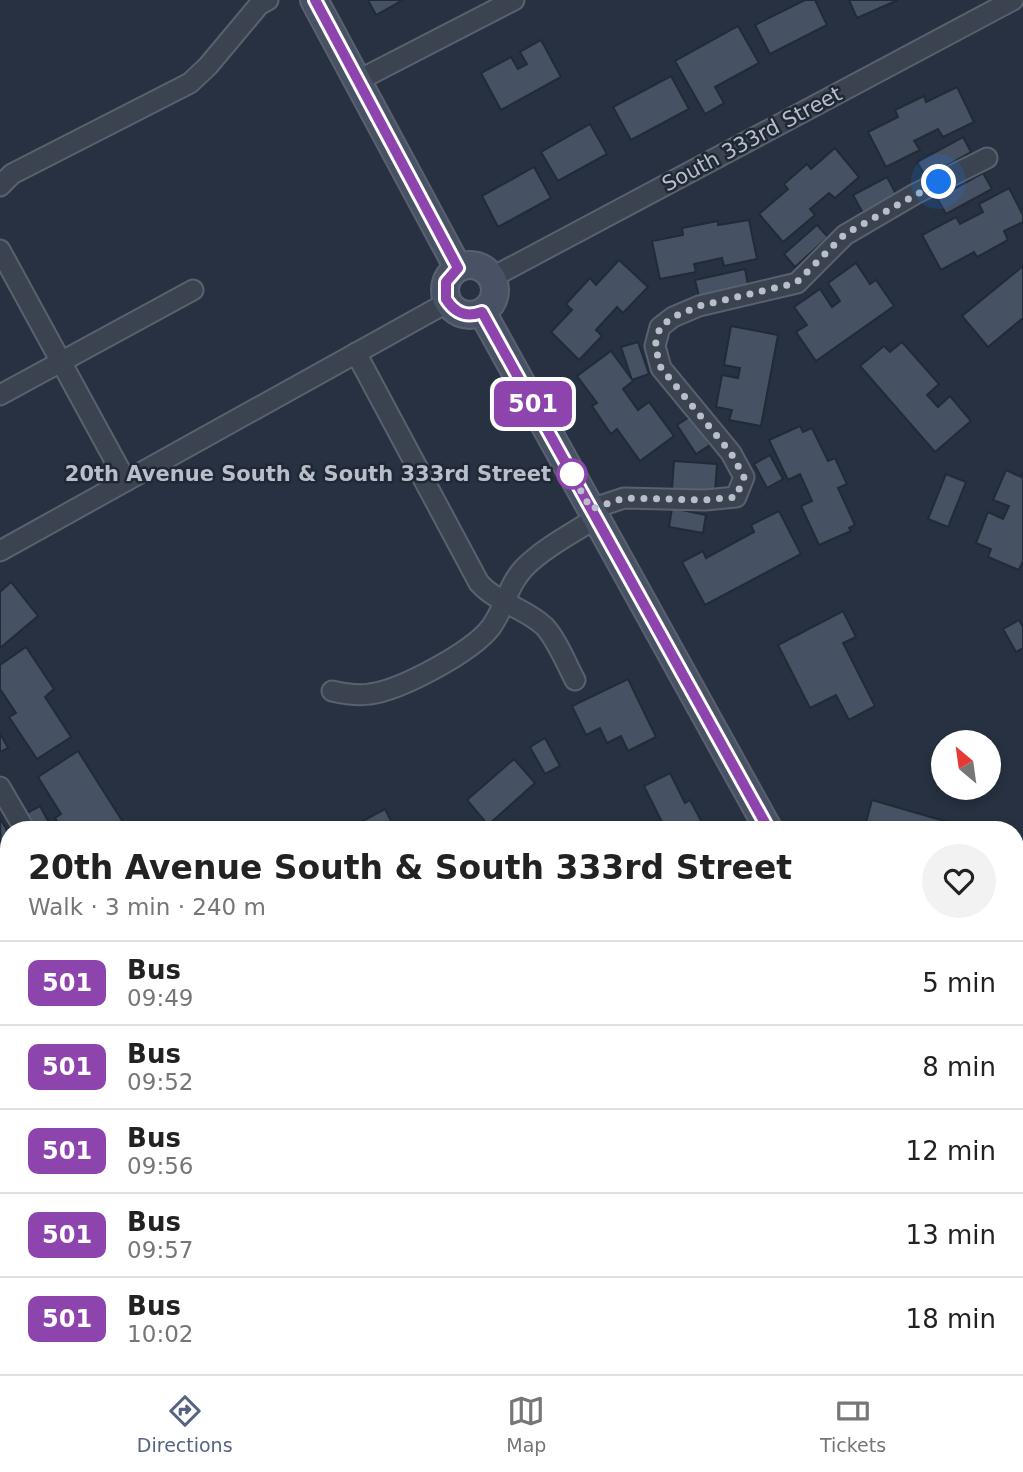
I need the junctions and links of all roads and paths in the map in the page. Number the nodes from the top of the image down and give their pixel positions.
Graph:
1 (268, 0) edge
2 (314, 0) edge
3 (514, 0) edge
4 (1013, 0) edge
5 (356, 81) junction
6 (987, 158) dead end
7 (0, 186) edge
8 (0, 250) edge
9 (458, 268) junction
10 (491, 278) junction
11 (193, 290) dead end
12 (448, 302) junction
13 (482, 312) junction
14 (356, 353) junction
15 (60, 361) junction
16 (0, 395) edge
17 (126, 481) junction
18 (594, 514) junction
19 (0, 551) edge
20 (504, 602) junction
21 (575, 680) dead end
22 (332, 691) dead end
23 (0, 787) edge
24 (19, 821) edge
25 (764, 821) edge

1 - 7 street
2 - 5 street
3 - 5 street
4 - 10 street, South 333rd Street
5 - 9 street
6 - 18 street
8 - 15 street
9 - 10 street
9 - 12 street
10 - 13 street
11 - 15 street
12 - 13 street
12 - 14 street
13 - 18 street
14 - 17 street
14 - 20 street
15 - 16 street
15 - 17 street
17 - 19 street
18 - 20 street
18 - 25 street
20 - 21 street
20 - 22 street
23 - 24 street

